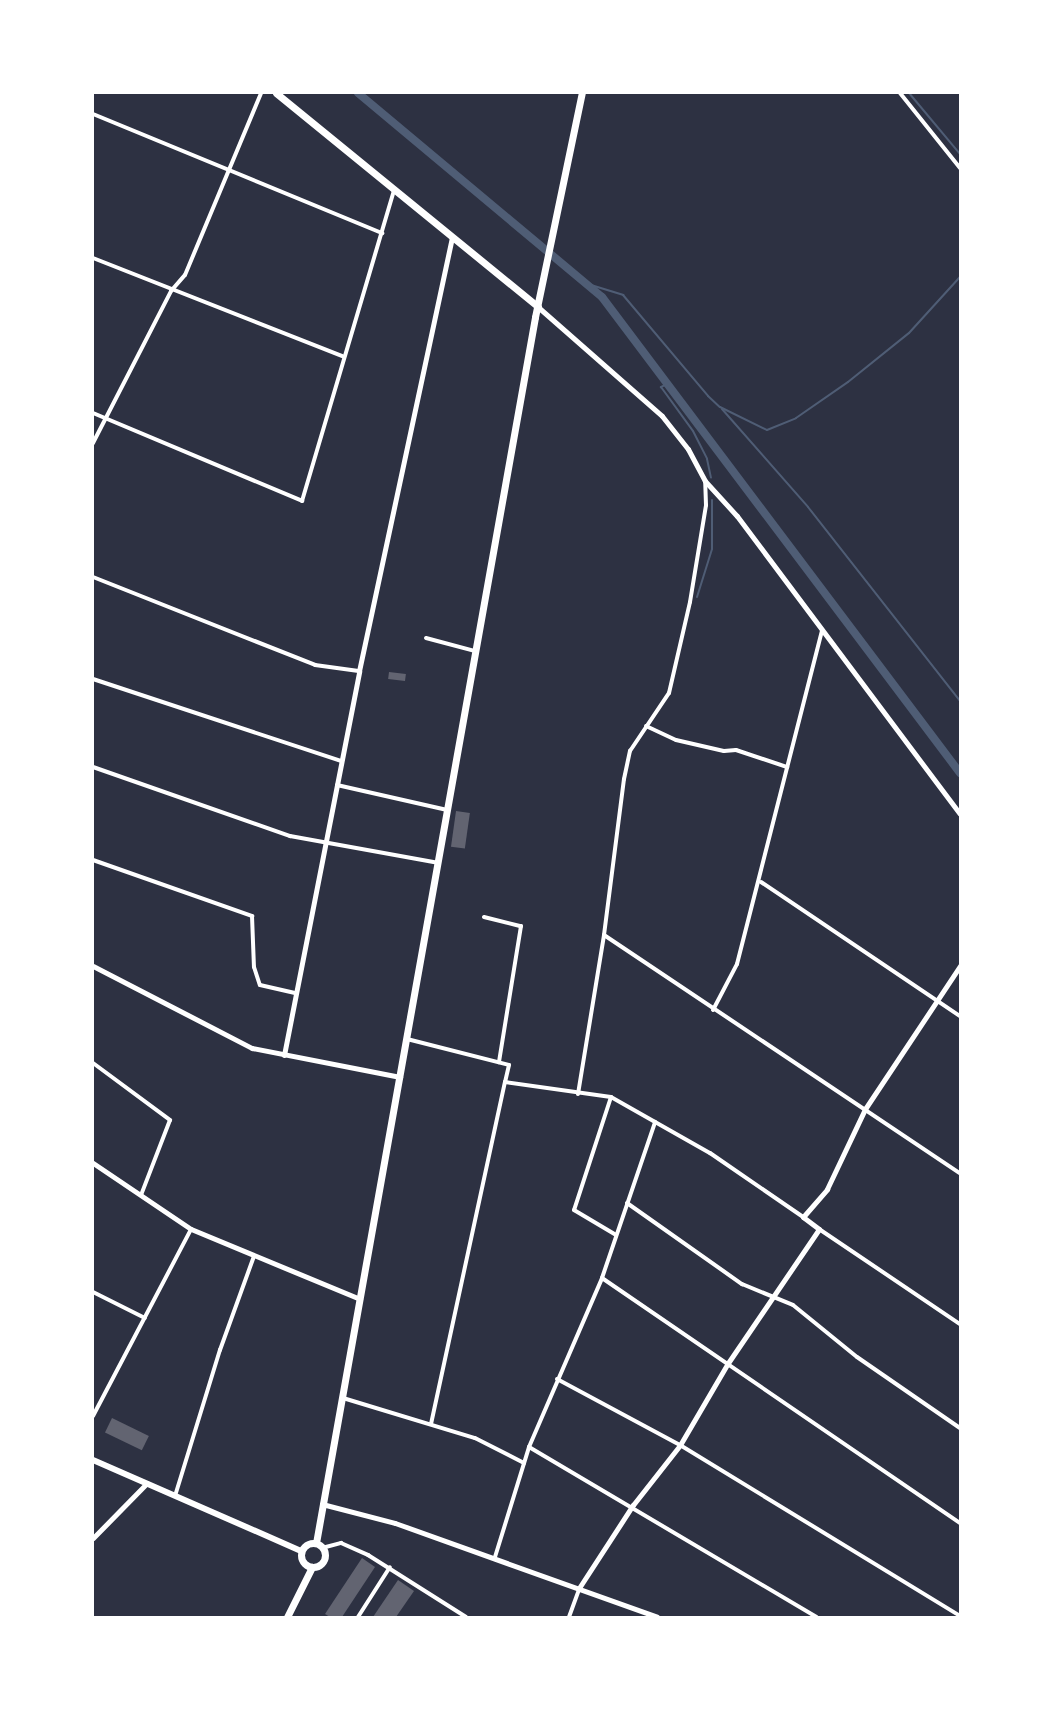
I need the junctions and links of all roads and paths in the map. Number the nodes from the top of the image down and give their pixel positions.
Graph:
1 (261, 93) edge
2 (276, 93) edge
3 (582, 93) edge
4 (900, 93) edge
5 (93, 114) edge
6 (960, 168) edge
7 (226, 169) junction
8 (394, 192) junction
9 (382, 233) junction
10 (452, 239) junction
11 (93, 258) edge
12 (171, 291) junction
13 (537, 307) junction
14 (342, 356) junction
15 (93, 412) edge
16 (105, 418) junction
17 (93, 443) edge
18 (705, 481) junction
19 (93, 577) edge
20 (822, 631) junction
21 (426, 638) dead end
22 (476, 651) junction
23 (359, 671) junction
24 (93, 679) edge
25 (646, 726) junction
26 (341, 761) junction
27 (93, 767) edge
28 (787, 767) junction
29 (337, 785) junction
30 (448, 810) junction
31 (960, 814) edge
32 (325, 843) junction
33 (93, 860) edge
34 (439, 863) junction
35 (761, 882) junction
36 (484, 917) dead end
37 (604, 935) junction
38 (93, 966) edge
39 (960, 966) edge
40 (296, 993) junction
41 (937, 1000) junction
42 (713, 1010) junction
43 (960, 1016) edge
44 (407, 1040) junction
45 (284, 1054) junction
46 (499, 1062) junction
47 (93, 1063) edge
48 (400, 1077) junction
49 (506, 1082) junction
50 (578, 1094) junction
51 (612, 1097) junction
52 (865, 1109) junction
53 (655, 1122) junction
54 (93, 1164) edge
55 (960, 1173) edge
56 (140, 1197) junction
57 (627, 1203) junction
58 (803, 1217) junction
59 (191, 1229) junction
60 (819, 1229) junction
61 (616, 1235) junction
62 (254, 1256) junction
63 (602, 1278) junction
64 (93, 1292) edge
65 (772, 1298) junction
66 (360, 1299) junction
67 (145, 1318) junction
68 (960, 1324) edge
69 (728, 1363) junction
70 (557, 1379) junction
71 (343, 1398) junction
72 (93, 1416) edge
73 (430, 1424) junction
74 (960, 1428) edge
75 (680, 1445) junction
76 (529, 1447) junction
77 (93, 1460) edge
78 (524, 1463) junction
79 (147, 1483) junction
80 (176, 1496) junction
81 (322, 1504) junction
82 (633, 1505) junction
83 (960, 1523) edge
84 (93, 1538) edge
85 (319, 1546) junction
86 (301, 1551) junction
87 (495, 1557) junction
88 (312, 1567) junction
89 (390, 1567) junction
90 (579, 1588) junction
91 (463, 1616) edge
92 (960, 1616) edge
93 (287, 1617) edge
94 (358, 1617) edge
95 (569, 1617) edge
96 (657, 1617) edge
97 (817, 1617) edge

1 - 7 street
2 - 8 main road
3 - 13 main road
4 - 6 street
5 - 7 street
7 - 9 street
7 - 12 street
8 - 9 street
8 - 10 main road
9 - 14 street
10 - 13 main road
10 - 23 street
11 - 12 street
12 - 14 street
12 - 16 street
13 - 18 street
13 - 22 main road
14 - 16 street
15 - 16 street
16 - 17 street
18 - 20 street
18 - 25 street
19 - 23 street
20 - 28 street
20 - 31 street
21 - 22 street
22 - 30 main road
23 - 26 street
24 - 26 street
25 - 28 street
25 - 37 street
26 - 29 street
27 - 32 street
28 - 35 street
29 - 30 street
29 - 32 street
30 - 34 main road
32 - 34 street
32 - 40 street
33 - 40 street
34 - 44 main road
35 - 41 street
35 - 42 street
36 - 46 street
37 - 42 street
37 - 50 street
38 - 45 street
39 - 41 street
40 - 45 street
41 - 43 street
41 - 52 street
42 - 52 street
44 - 46 street
44 - 48 main road
45 - 48 street
46 - 49 street
47 - 56 street
48 - 66 main road
49 - 50 street
49 - 73 street
50 - 51 street
51 - 53 street
51 - 61 street
52 - 55 street
52 - 58 street
53 - 57 street
53 - 58 street
54 - 56 street
56 - 59 street
57 - 61 street
57 - 65 street
58 - 60 street
59 - 62 street
59 - 67 street
60 - 65 street
60 - 68 street
61 - 63 street
62 - 66 street
62 - 80 street
63 - 69 street
63 - 70 street
64 - 67 street
65 - 69 street
65 - 74 street
66 - 71 main road
67 - 72 street
69 - 75 street
69 - 83 street
70 - 75 street
70 - 76 street
71 - 73 street
71 - 81 main road
73 - 78 street
75 - 82 street
75 - 92 street
76 - 78 street
76 - 82 street
77 - 79 main road
78 - 87 street
79 - 80 main road
79 - 84 street
80 - 86 main road
81 - 85 main road
81 - 87 street
82 - 90 street
82 - 97 street
85 - 86 main road
85 - 88 main road
85 - 89 street
86 - 88 main road
87 - 90 street
88 - 93 main road
89 - 91 street
89 - 94 street
90 - 95 street
90 - 96 street

